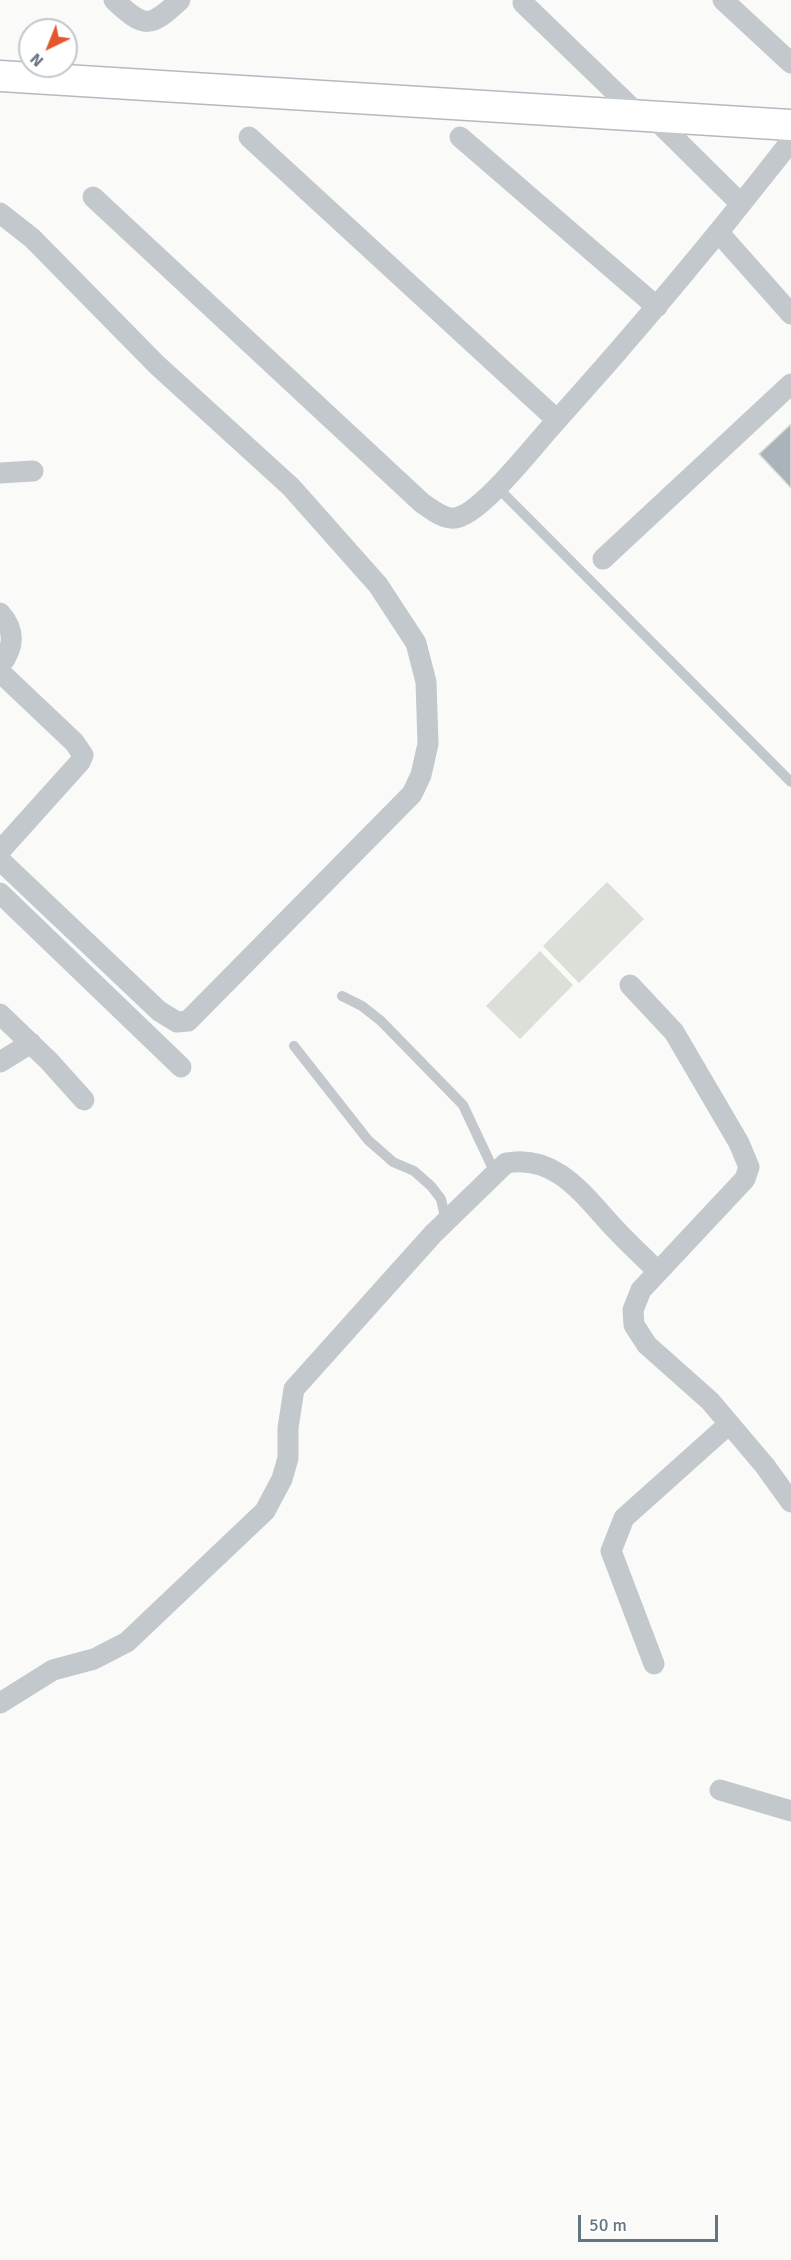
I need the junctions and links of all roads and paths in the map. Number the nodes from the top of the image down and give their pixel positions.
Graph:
1 (114, 0) edge
2 (180, 0) edge
3 (723, 0) edge
4 (523, 3) dead end
5 (791, 63) edge
6 (0, 76) edge
7 (646, 116) junction
8 (791, 125) edge
9 (249, 137) dead end
10 (460, 137) dead end
11 (791, 141) edge
12 (93, 197) dead end
13 (741, 204) junction
14 (0, 213) edge
15 (719, 233) junction
16 (657, 307) junction
17 (791, 314) edge
18 (791, 384) edge
19 (557, 420) junction
20 (33, 471) dead end
21 (0, 473) edge
22 (497, 487) junction
23 (603, 558) dead end
24 (0, 613) edge
25 (0, 666) edge
26 (0, 672) edge
27 (791, 782) edge
28 (0, 851) edge
29 (0, 860) edge
30 (0, 893) edge
31 (630, 985) dead end
32 (342, 996) dead end
33 (0, 1014) edge
34 (31, 1043) junction
35 (294, 1047) dead end
36 (0, 1062) edge
37 (181, 1067) dead end
38 (84, 1100) dead end
39 (495, 1173) junction
40 (447, 1221) junction
41 (658, 1272) junction
42 (729, 1424) junction
43 (791, 1502) edge
44 (654, 1664) dead end
45 (0, 1702) edge
46 (720, 1790) dead end
47 (791, 1811) edge

1 - 2 street
3 - 5 street
4 - 7 street
6 - 7 street
7 - 8 street
7 - 13 street
9 - 19 street
10 - 16 street
11 - 13 street
12 - 22 street
13 - 15 street
14 - 29 street
15 - 16 street
15 - 17 street
16 - 19 street
18 - 23 street
19 - 22 street
20 - 21 street
22 - 27 lane
24 - 25 street
26 - 28 street
30 - 37 street
31 - 41 street
32 - 39 lane
33 - 34 street
34 - 36 street
34 - 38 street
35 - 40 lane
39 - 40 street
39 - 41 street
40 - 45 street
41 - 42 street
42 - 43 street
42 - 44 street
46 - 47 street

